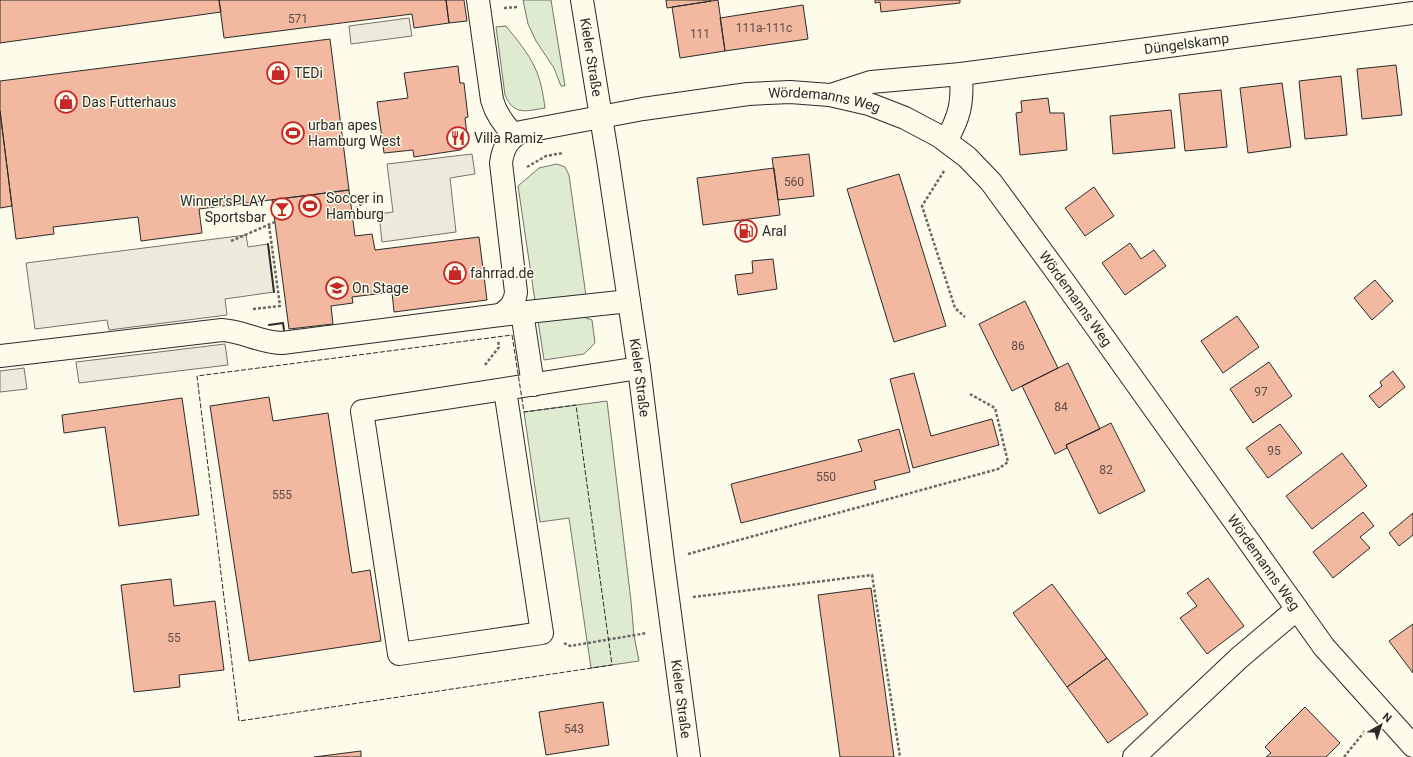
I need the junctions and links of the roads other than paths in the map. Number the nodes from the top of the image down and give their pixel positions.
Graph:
1 (478, 0) edge
2 (582, 0) edge
3 (1413, 13) edge
4 (960, 74) junction
5 (830, 95) junction
6 (601, 116) junction
7 (514, 135) junction
8 (951, 146) junction
9 (629, 301) junction
10 (522, 312) junction
11 (500, 315) junction
12 (10, 355) edge
13 (639, 368) junction
14 (533, 385) junction
15 (505, 390) junction
16 (1297, 609) junction
17 (1413, 746) edge
18 (689, 757) edge
19 (1134, 757) edge

1 - 7 street
2 - 6 street, Kieler Straße
3 - 4 street, Düngelskamp
4 - 5 street, Düngelskamp
4 - 8 street
5 - 6 street, Wördemanns Weg
5 - 8 street, Wördemanns Weg
6 - 7 street, Wördemanns Weg
6 - 9 street, Kieler Straße
7 - 11 street
8 - 16 street, Wördemanns Weg
9 - 10 street
9 - 13 street, Kieler Straße
10 - 11 street
10 - 14 street
11 - 12 street
13 - 14 street
13 - 18 street, Kieler Straße
14 - 15 street
15 - 15 street
16 - 17 street, Wördemanns Weg
16 - 19 street

